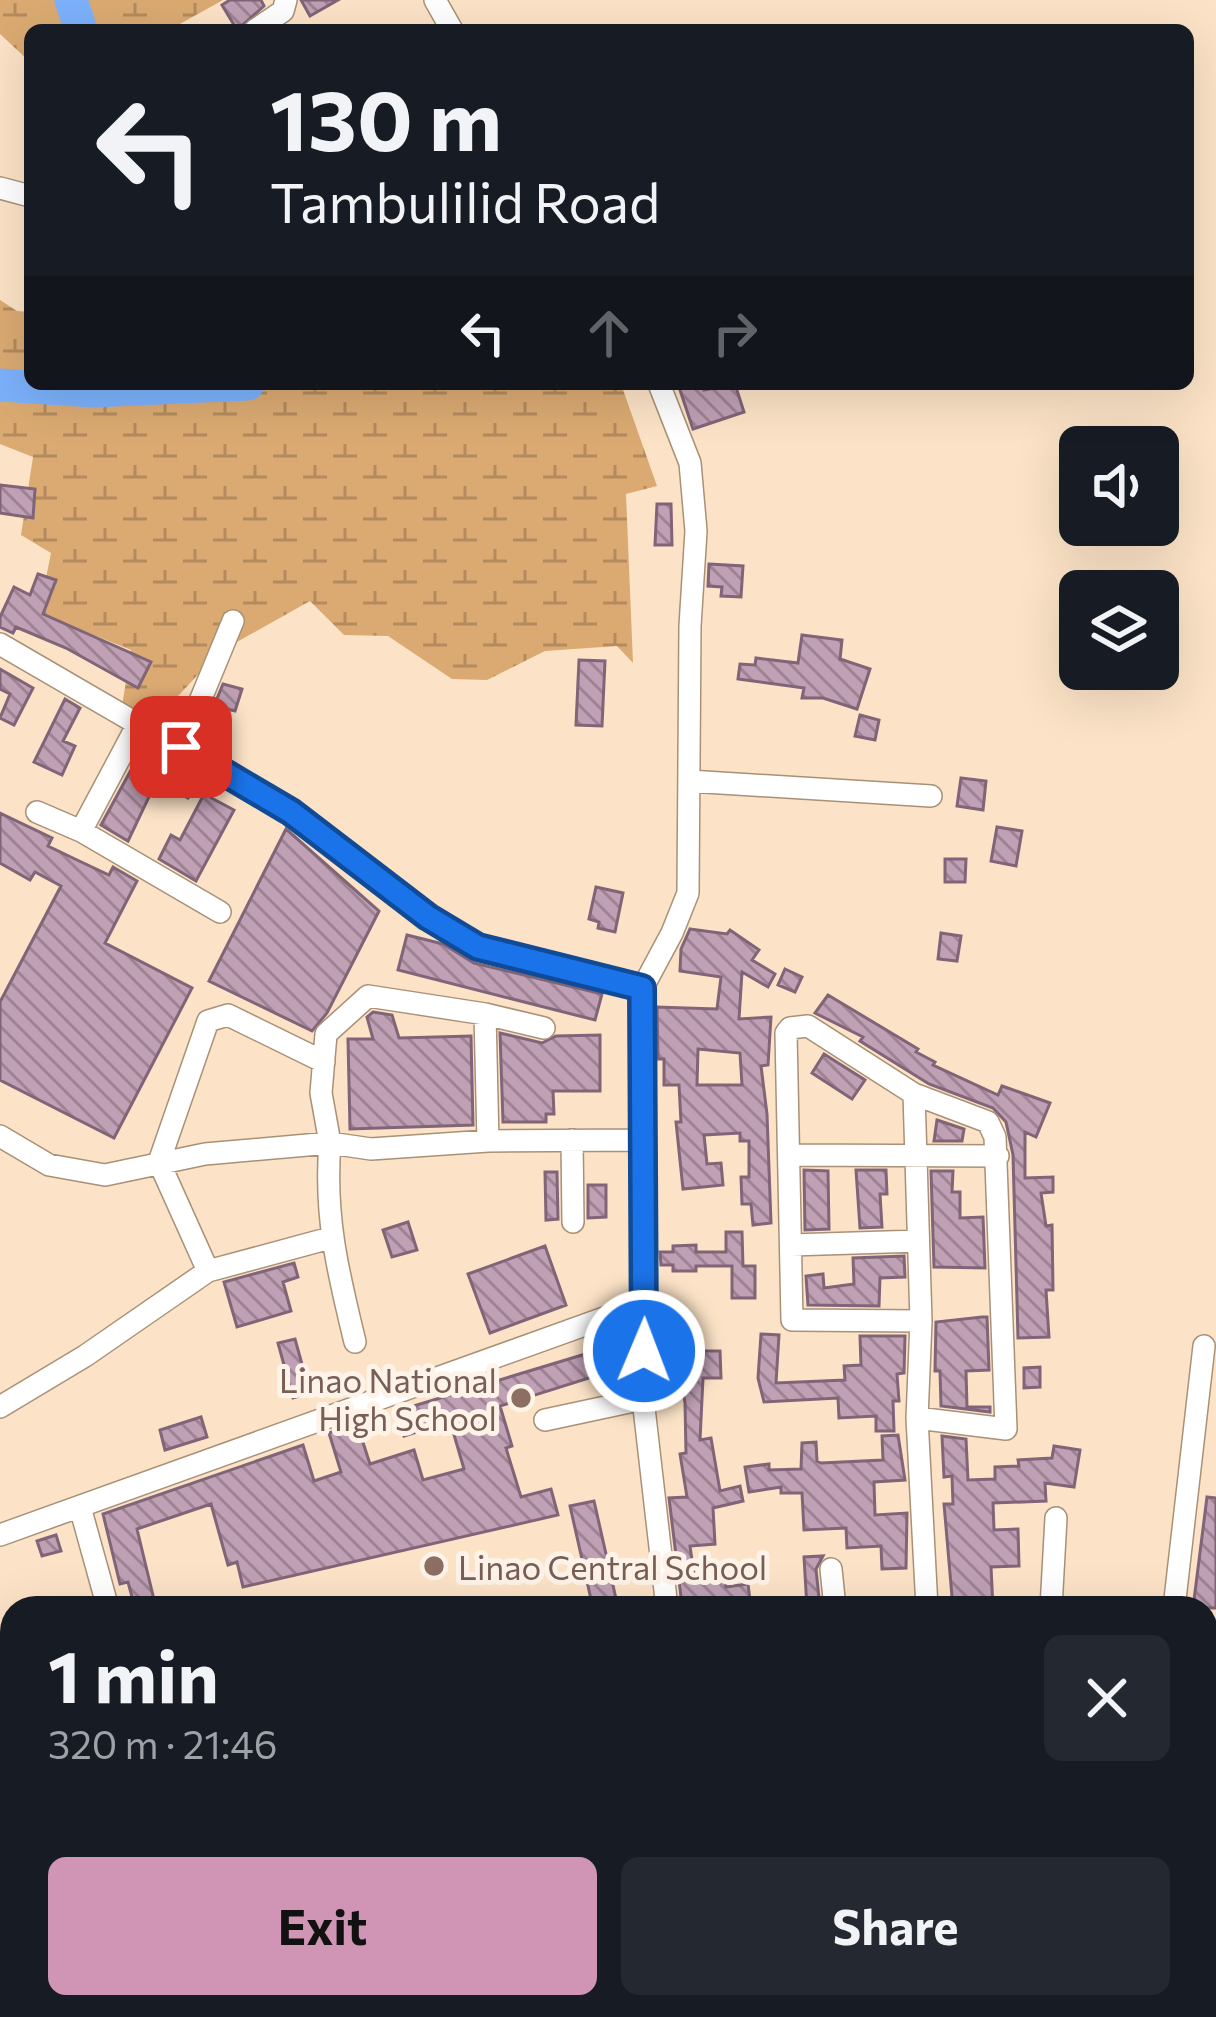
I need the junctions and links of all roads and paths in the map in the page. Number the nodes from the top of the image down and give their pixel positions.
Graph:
1 (286, 0) edge
2 (263, 24) edge
3 (660, 390) edge
4 (233, 620) dead end
5 (0, 644) edge
6 (139, 722) junction
7 (181, 747) junction
8 (688, 781) junction
9 (931, 796) dead end
10 (37, 812) dead end
11 (81, 832) junction
12 (220, 912) dead end
13 (642, 988) junction
14 (485, 1014) junction
15 (544, 1028) dead end
16 (324, 1062) junction
17 (914, 1094) junction
18 (0, 1136) edge
19 (572, 1140) junction
20 (644, 1140) junction
21 (488, 1141) junction
22 (330, 1143) junction
23 (790, 1155) junction
24 (914, 1156) junction
25 (998, 1156) junction
26 (159, 1162) junction
27 (573, 1222) dead end
28 (330, 1238) junction
29 (918, 1240) junction
30 (791, 1245) junction
31 (208, 1271) junction
32 (646, 1303) junction
33 (921, 1321) junction
34 (355, 1342) dead end
35 (1204, 1346) dead end
36 (643, 1399) junction
37 (0, 1407) edge
38 (916, 1418) junction
39 (545, 1420) dead end
40 (80, 1507) junction
41 (1055, 1518) dead end
42 (0, 1535) edge
43 (832, 1569) dead end
44 (105, 1596) edge
45 (666, 1596) edge
46 (834, 1596) edge
47 (926, 1596) edge
48 (1052, 1596) edge
49 (1175, 1596) edge

1 - 2 street
3 - 8 street
4 - 7 street
5 - 6 street
6 - 7 street
6 - 11 street
7 - 13 street
8 - 9 street
8 - 13 street
10 - 11 street
11 - 12 street
13 - 20 street
14 - 15 street
14 - 16 street
14 - 21 street
16 - 22 street
16 - 26 street
17 - 23 street
17 - 24 street
17 - 25 street
18 - 26 street
19 - 20 street
19 - 21 street
19 - 27 street
20 - 32 street
21 - 22 street
22 - 26 street
22 - 28 street
23 - 24 street
23 - 30 street
24 - 25 street
24 - 29 street
25 - 38 street
26 - 31 street
28 - 31 street
28 - 34 street
29 - 30 street
29 - 33 street
30 - 33 street
31 - 37 street
32 - 36 street
32 - 40 street
33 - 38 street
35 - 49 street
36 - 39 street
36 - 45 street
38 - 47 street
40 - 42 street
40 - 44 street
41 - 48 street
43 - 46 street

